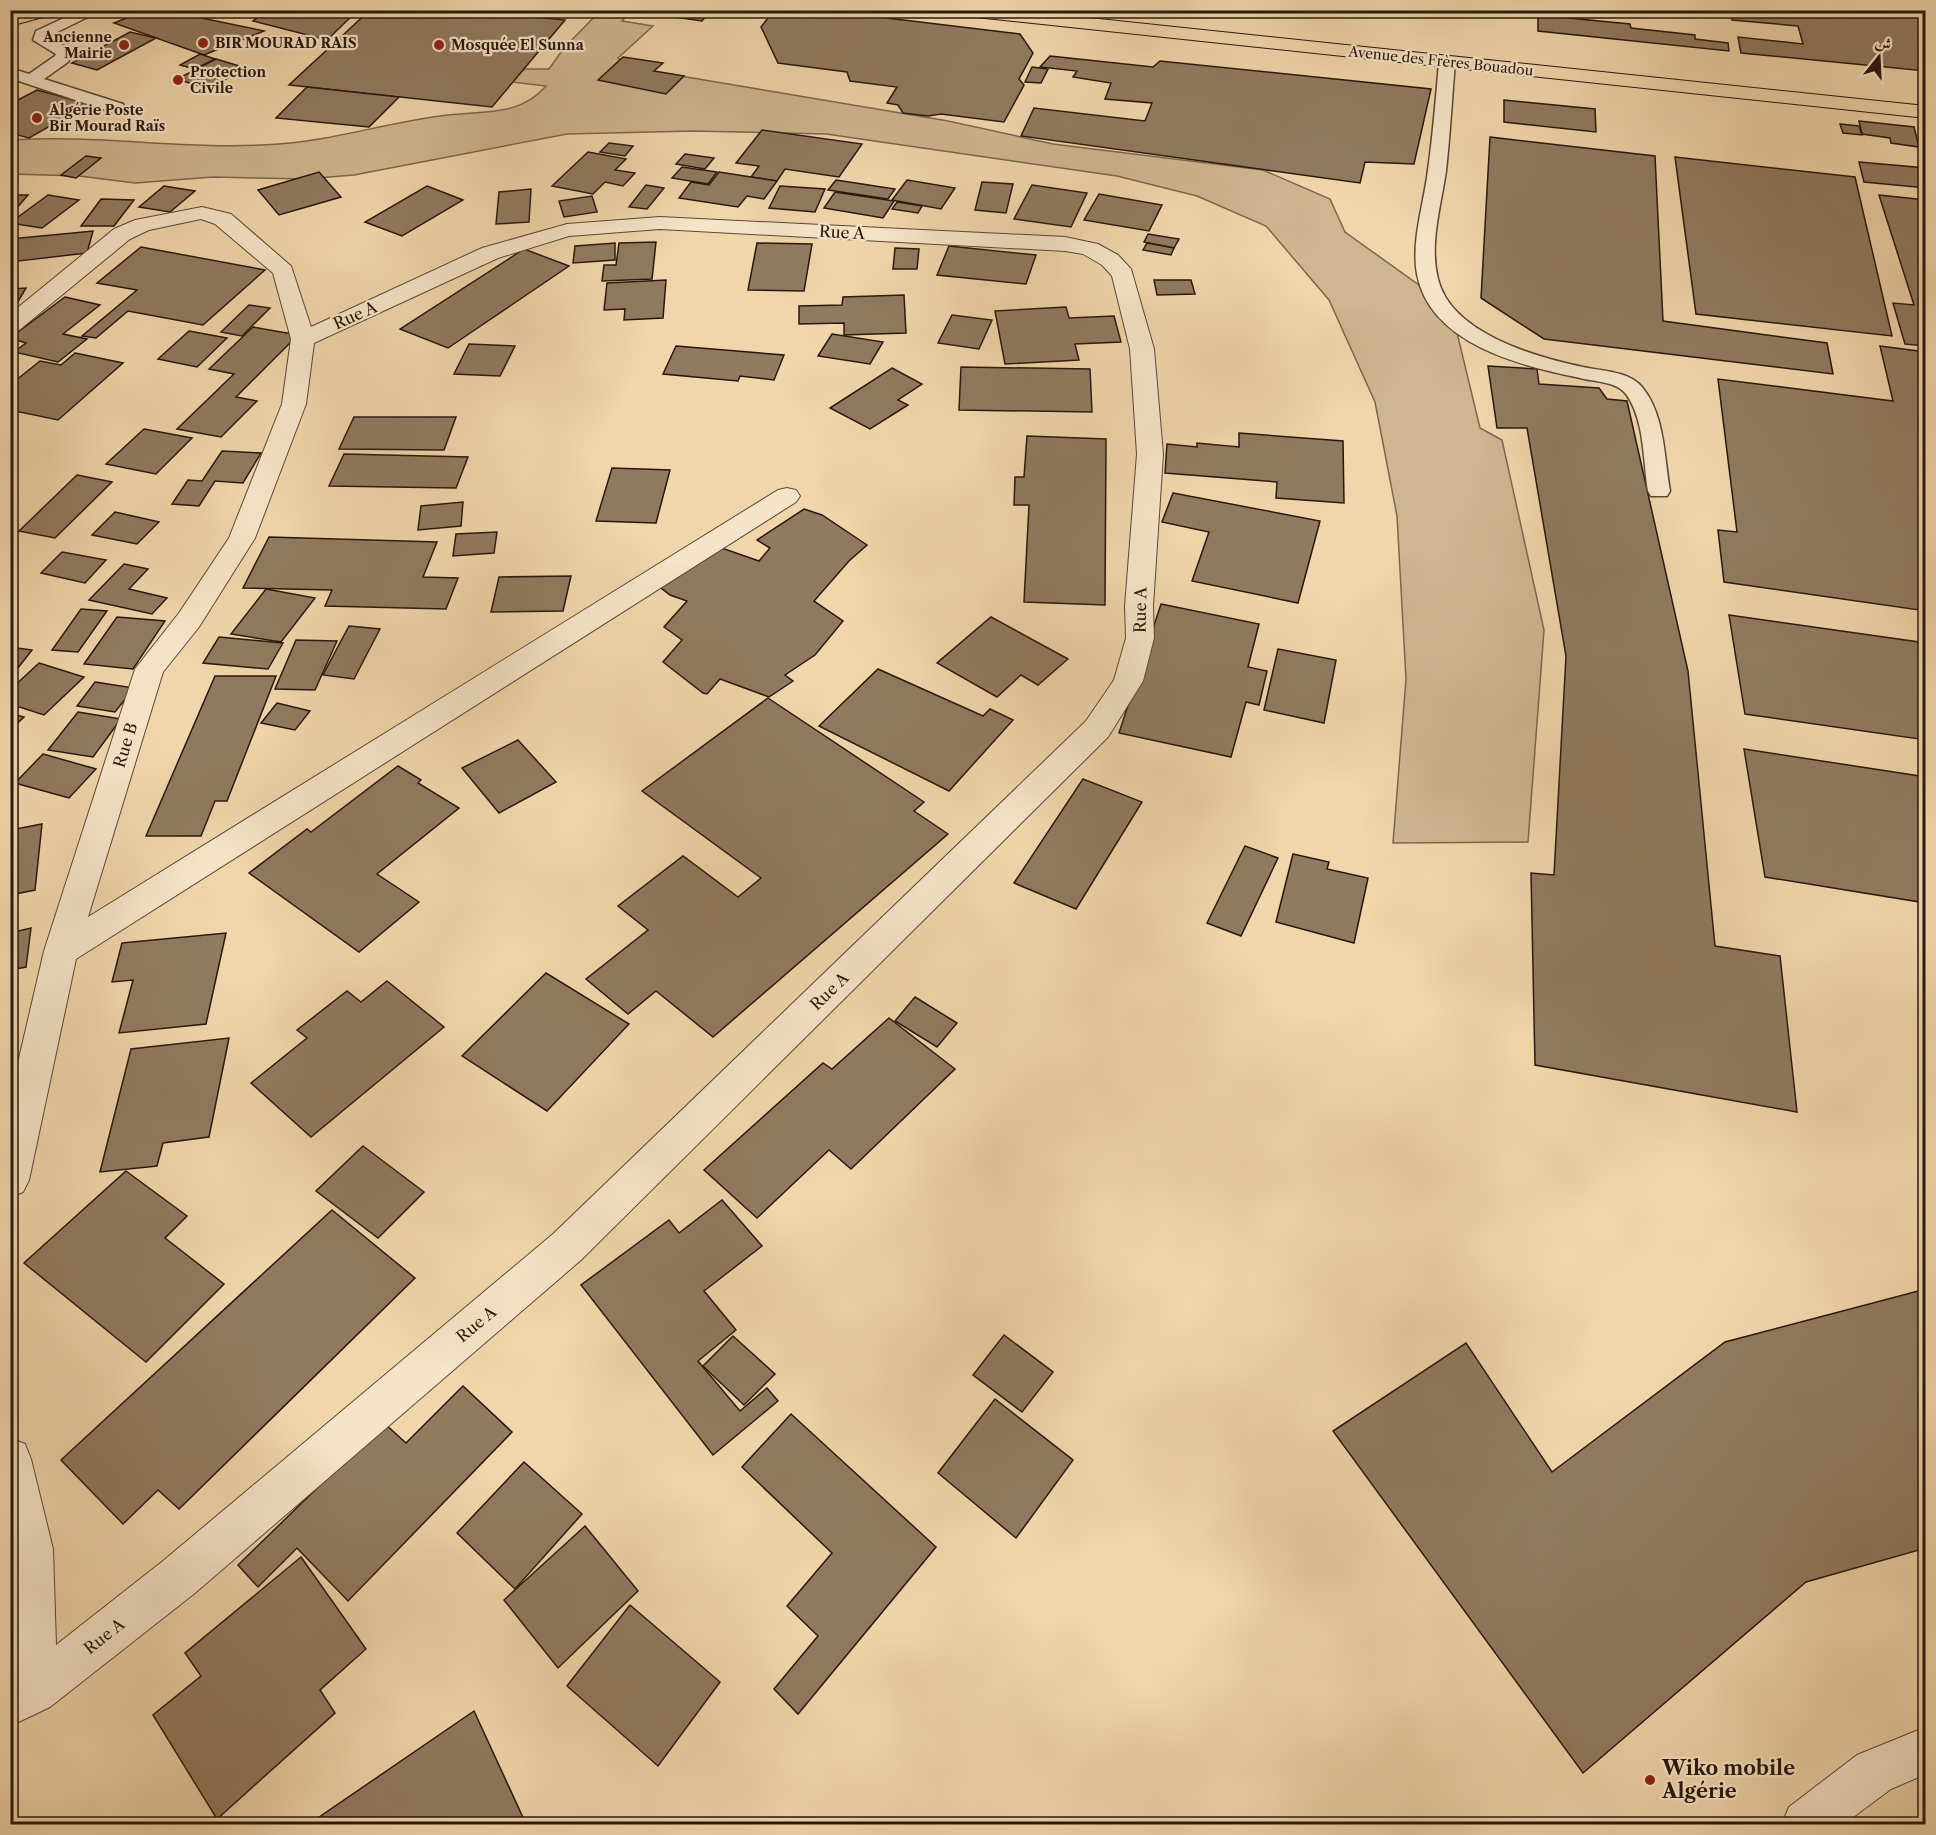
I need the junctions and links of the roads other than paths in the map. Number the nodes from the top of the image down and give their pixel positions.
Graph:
1 (19, 10) edge
2 (48, 10) edge
3 (95, 10) edge
4 (957, 10) edge
5 (10, 13) edge
6 (10, 21) edge
7 (1447, 62) junction
8 (10, 73) edge
9 (33, 79) junction
10 (117, 108) dead end
11 (1926, 112) edge
12 (10, 326) edge
13 (303, 339) junction
14 (1659, 491) dead end
15 (787, 496) dead end
16 (61, 951) junction
17 (10, 1180) edge
18 (10, 1459) edge
19 (22, 1697) edge
20 (1926, 1750) edge
21 (1806, 1824) edge

1 - 5 main road
2 - 6 main road
3 - 9 lane
4 - 7 main road, Avenue des Frères Bouadou
7 - 11 main road, Avenue des Frères Bouadou
7 - 14 lane
8 - 9 lane
9 - 10 lane
12 - 13 street
13 - 16 street, Rue B
13 - 19 street, Rue A
15 - 16 street
16 - 17 street, Rue B
18 - 19 street
20 - 21 street

